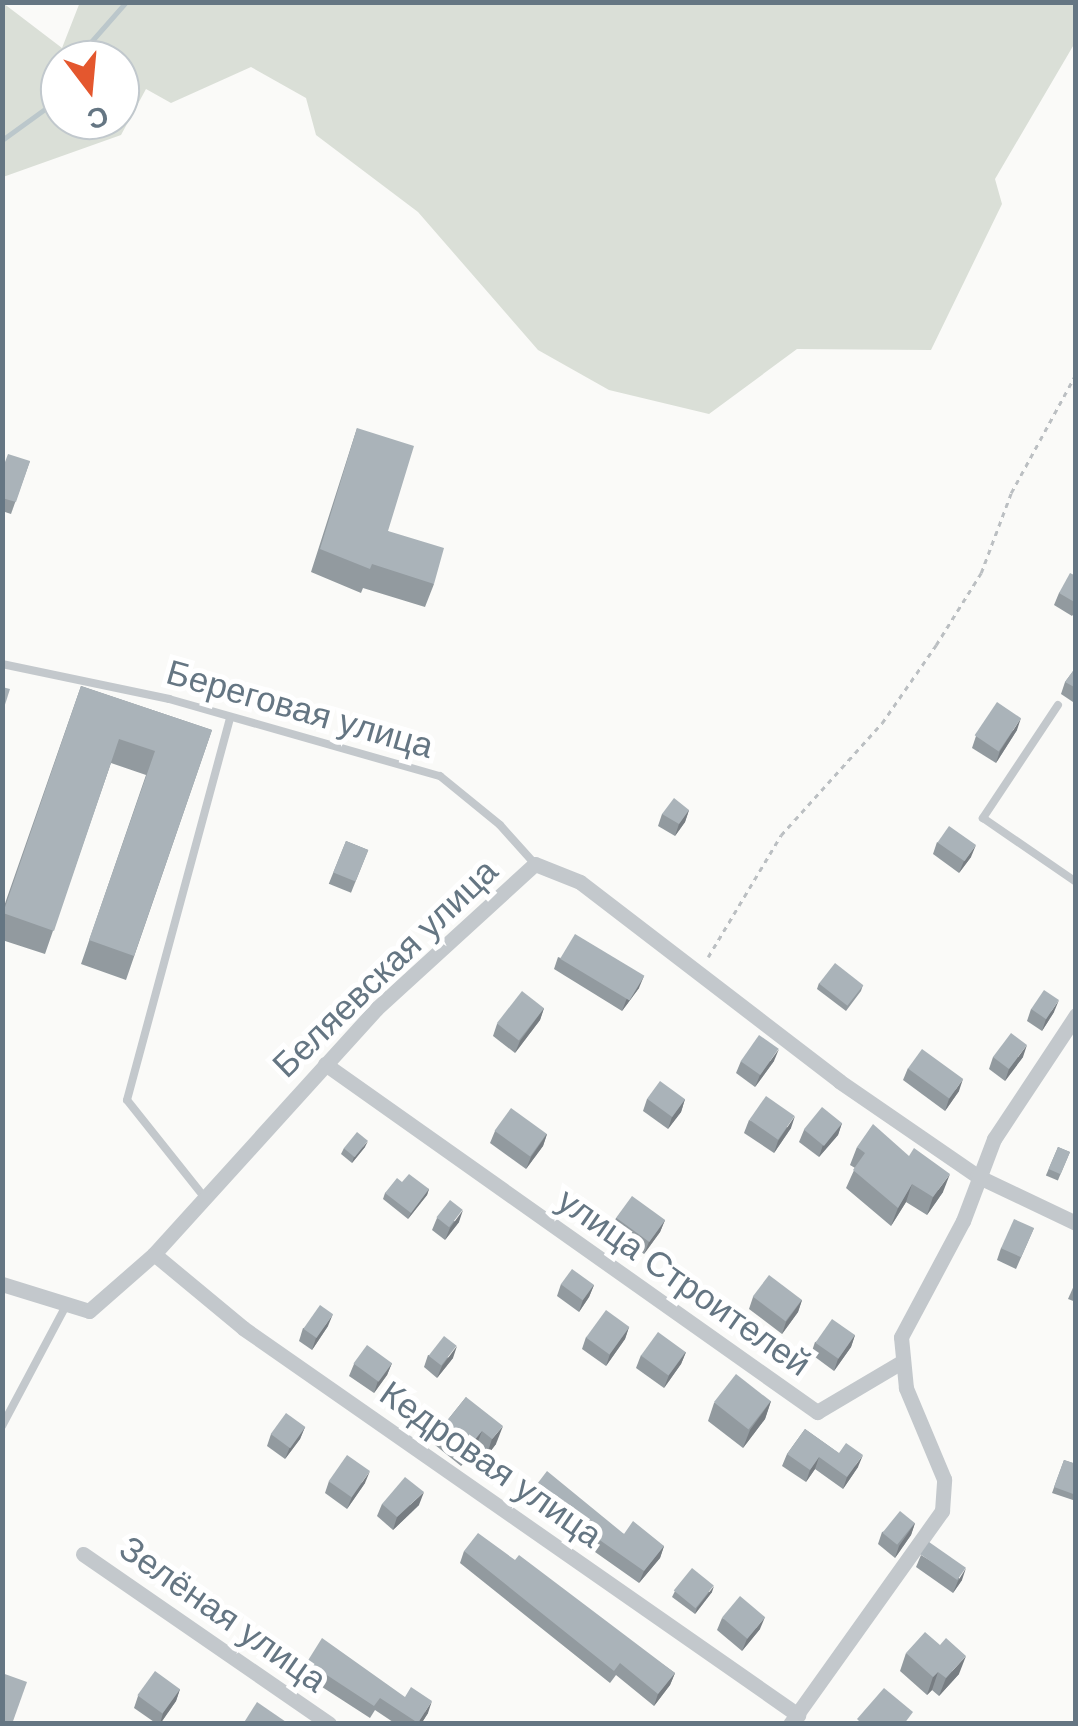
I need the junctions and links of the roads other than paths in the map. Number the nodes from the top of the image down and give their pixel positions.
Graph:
1 (2, 664) edge
2 (1058, 705) dead end
3 (230, 719) junction
4 (535, 864) junction
5 (1076, 882) edge
6 (1076, 1015) edge
7 (324, 1064) junction
8 (984, 1180) junction
9 (204, 1198) junction
10 (1076, 1223) edge
11 (154, 1254) junction
12 (2, 1284) edge
13 (67, 1304) junction
14 (900, 1363) junction
15 (2, 1426) edge
16 (83, 1554) dead end
17 (794, 1719) edge
18 (329, 1724) edge

1 - 3 lane, Береговая улица
2 - 5 lane
3 - 4 lane, Береговая улица
3 - 9 lane
4 - 7 street, Беляевская улица
4 - 8 street, Беляевская улица
6 - 8 street
7 - 9 street, Беляевская улица
7 - 14 street, улица Строителей
8 - 10 street, Беляевская улица
8 - 14 street
9 - 11 street, Беляевская улица
11 - 13 street, Беляевская улица
11 - 17 street, Кедровая улица
12 - 13 street
13 - 15 lane
14 - 17 street
16 - 18 street, Зелёная улица

